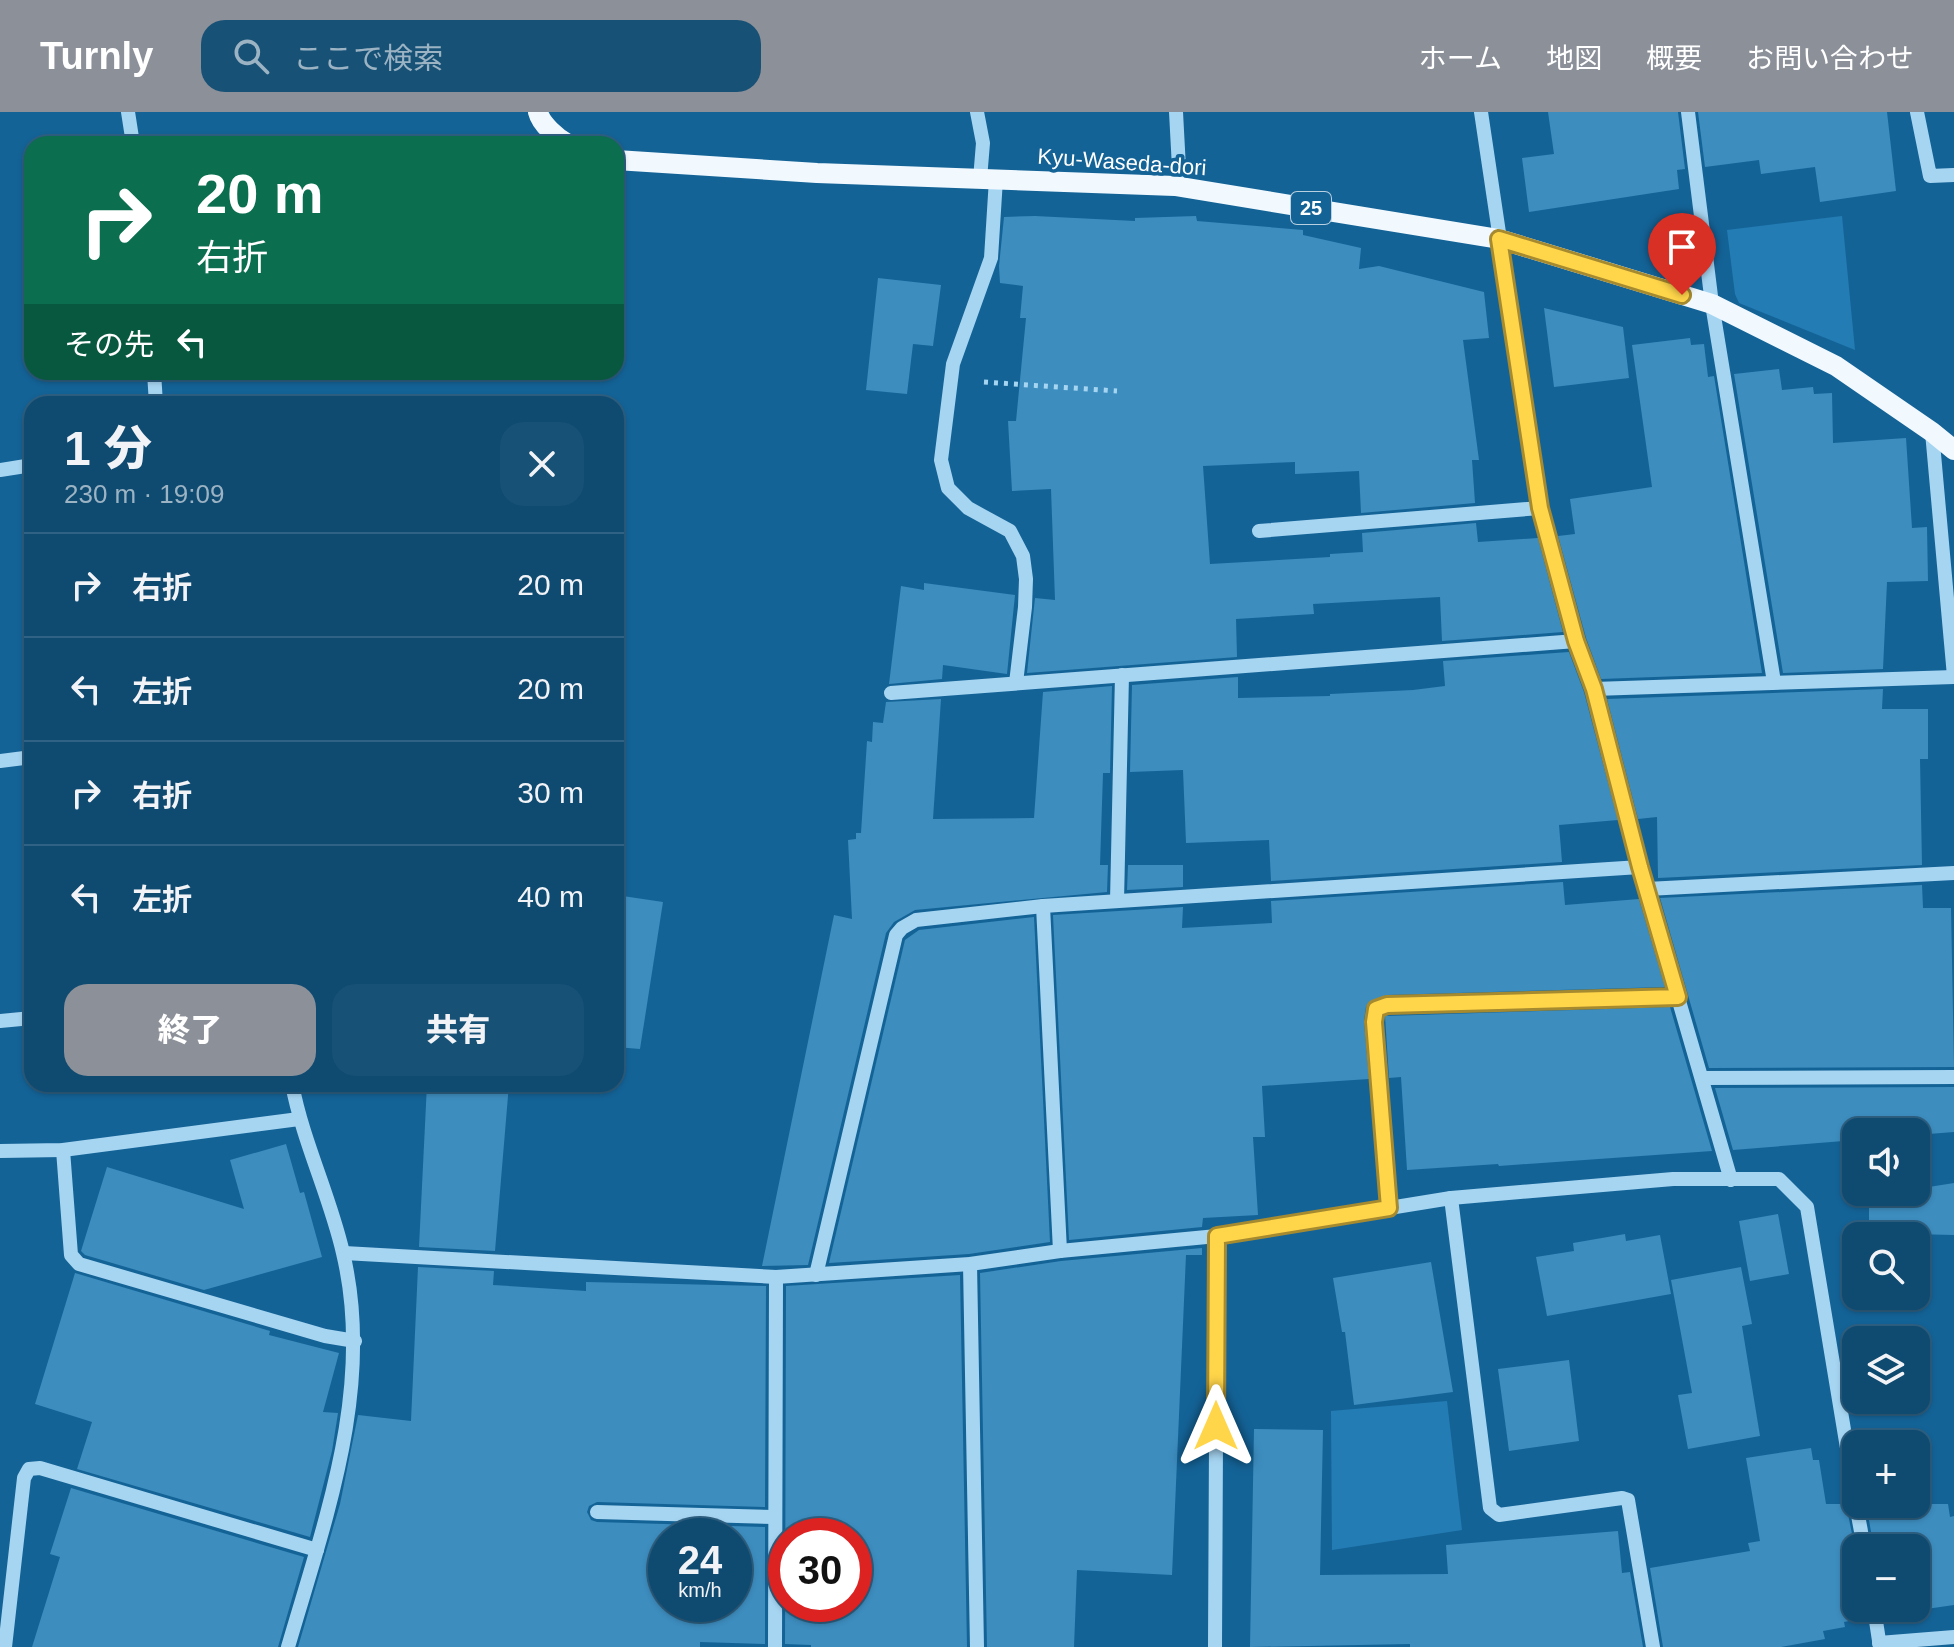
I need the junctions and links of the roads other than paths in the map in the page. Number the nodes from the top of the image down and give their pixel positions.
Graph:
1 (128, 112) edge
2 (538, 112) edge
3 (977, 112) edge
4 (1176, 112) edge
5 (1481, 112) edge
6 (1688, 112) edge
7 (1917, 112) edge
8 (132, 136) edge
9 (556, 136) edge
10 (624, 161) edge
11 (1954, 175) edge
12 (988, 179) junction
13 (1175, 186) junction
14 (1499, 239) junction
15 (1712, 304) junction
16 (1932, 432) junction
17 (1954, 450) edge
18 (24, 466) edge
19 (0, 470) edge
20 (1540, 508) junction
21 (1259, 531) dead end
22 (1576, 641) junction
23 (1122, 675) junction
24 (1954, 676) edge
25 (1774, 682) junction
26 (1016, 683) junction
27 (1594, 689) junction
28 (891, 693) dead end
29 (24, 758) edge
30 (0, 761) edge
31 (1640, 867) junction
32 (1954, 873) edge
33 (1647, 889) junction
34 (1117, 901) junction
35 (1043, 906) junction
36 (1678, 997) junction
37 (24, 1019) edge
38 (0, 1021) edge
39 (1954, 1077) edge
40 (1702, 1078) junction
41 (294, 1092) edge
42 (299, 1119) junction
43 (63, 1150) junction
44 (0, 1151) edge
45 (1731, 1180) junction
46 (1451, 1198) junction
47 (1389, 1208) junction
48 (1217, 1236) junction
49 (1060, 1251) junction
50 (344, 1253) junction
51 (970, 1264) junction
52 (816, 1275) junction
53 (776, 1277) junction
54 (355, 1341) junction
55 (1844, 1430) edge
56 (597, 1512) dead end
57 (775, 1517) junction
58 (317, 1550) junction
59 (1876, 1622) edge
60 (1954, 1637) edge
61 (1880, 1645) edge
62 (5, 1647) edge
63 (288, 1647) edge
64 (775, 1647) edge
65 (977, 1647) edge
66 (1215, 1647) edge
67 (1653, 1647) edge

1 - 8 street
2 - 9 main road
3 - 12 street
4 - 13 street
5 - 14 street
6 - 15 street
7 - 11 street
10 - 12 main road, Kyu-Waseda-dori / 25
12 - 13 main road, Kyu-Waseda-dori / 25
12 - 26 street
13 - 14 main road, Kyu-Waseda-dori / 25
14 - 15 main road, Kyu-Waseda-dori / 25
14 - 20 street
15 - 16 main road, Kyu-Waseda-dori / 25
15 - 25 street
16 - 17 main road, Kyu-Waseda-dori / 25
16 - 24 street
18 - 19 street
20 - 21 street
20 - 22 street
22 - 23 street
22 - 27 street
23 - 26 street
23 - 34 street
24 - 25 street
25 - 27 street
26 - 28 street
27 - 31 street
29 - 30 street
31 - 33 street
31 - 34 street
32 - 33 street
33 - 36 street
34 - 35 street
35 - 49 street
35 - 52 street
36 - 40 street
36 - 47 street
37 - 38 street
39 - 40 street
40 - 45 street
41 - 42 street
42 - 43 street
42 - 50 street
43 - 44 street
43 - 54 street
45 - 46 street
45 - 55 street
46 - 47 street
46 - 67 street
47 - 48 street
48 - 49 street
48 - 66 street
49 - 51 street
50 - 53 street
50 - 54 street
51 - 52 street
51 - 65 street
52 - 53 street
53 - 57 street
54 - 58 street
56 - 57 street
57 - 64 street
58 - 62 street
58 - 63 street
59 - 61 street
60 - 61 street

